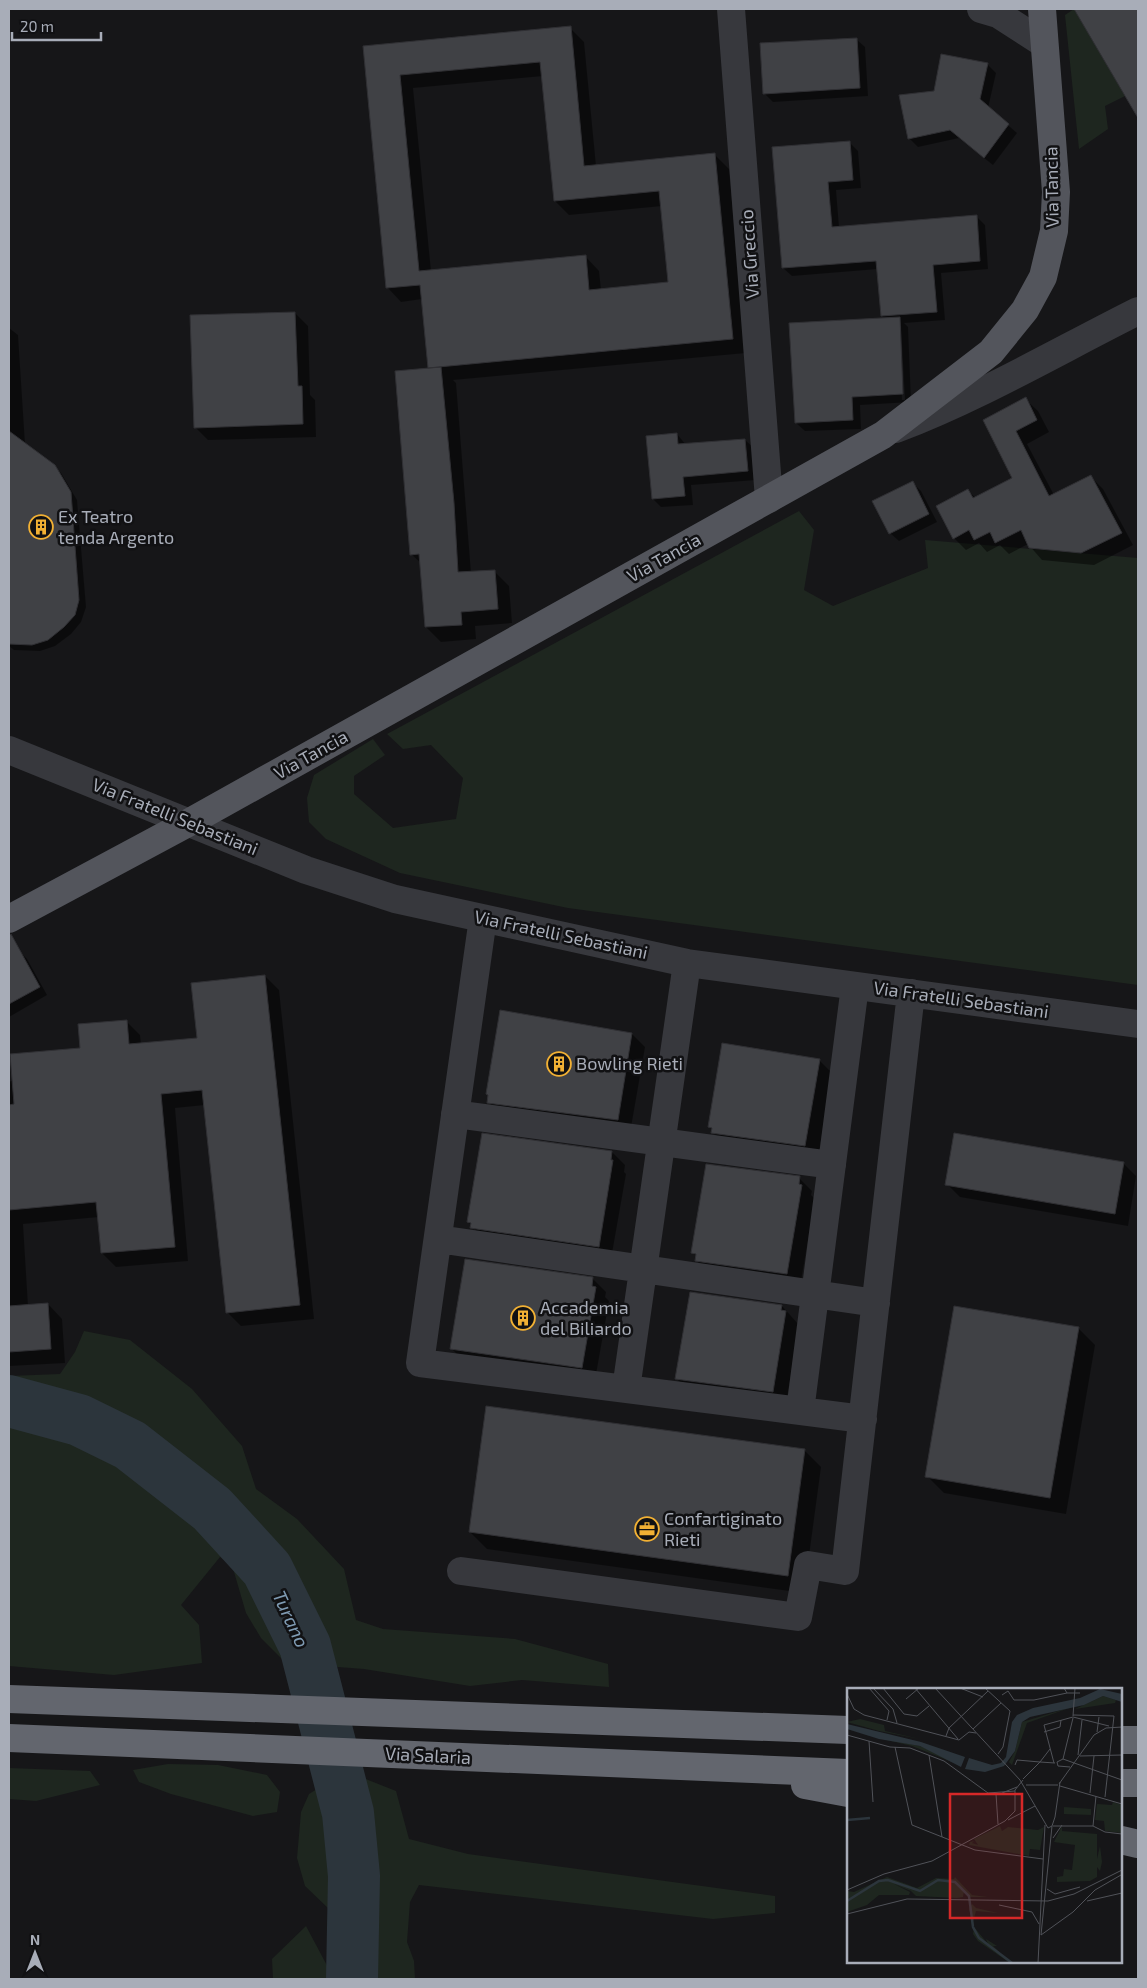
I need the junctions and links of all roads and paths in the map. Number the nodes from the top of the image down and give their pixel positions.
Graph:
1 (731, 9) edge
2 (981, 9) edge
3 (1042, 9) edge
4 (1043, 43) junction
5 (1138, 311) edge
6 (883, 435) junction
7 (769, 499) junction
8 (9, 750) edge
9 (188, 823) junction
10 (483, 918) junction
11 (9, 919) edge
12 (687, 963) junction
13 (855, 986) junction
14 (911, 993) junction
15 (1138, 1024) edge
16 (455, 1114) junction
17 (662, 1142) junction
18 (832, 1165) junction
19 (438, 1239) junction
20 (643, 1269) junction
21 (815, 1295) junction
22 (876, 1303) junction
23 (626, 1388) junction
24 (800, 1411) junction
25 (863, 1419) junction
26 (460, 1571) dead end
27 (9, 1698) edge
28 (847, 1730) edge
29 (9, 1738) edge
30 (1122, 1740) edge
31 (1138, 1740) edge
32 (687, 1766) junction
33 (847, 1772) edge
34 (1138, 1783) edge
35 (1122, 1784) edge
36 (847, 1793) edge
37 (1122, 1840) edge
38 (1138, 1844) edge

1 - 7 street, Via Greccio
2 - 4 street
3 - 4 main road, Via Tancia
4 - 6 main road, Via Tancia
5 - 6 street
6 - 7 main road, Via Tancia
7 - 9 main road, Via Tancia
8 - 9 street, Via Fratelli Sebastiani
9 - 10 street, Via Fratelli Sebastiani
9 - 11 main road, Via Tancia
10 - 12 street, Via Fratelli Sebastiani
10 - 16 street
12 - 13 street, Via Fratelli Sebastiani
12 - 17 street
13 - 14 street, Via Fratelli Sebastiani
13 - 18 street
14 - 15 street, Via Fratelli Sebastiani
14 - 22 street
16 - 17 street
16 - 19 street
17 - 18 street
17 - 20 street
18 - 21 street
19 - 20 street
19 - 23 street
20 - 21 street
20 - 23 street
21 - 22 street
21 - 24 street
22 - 25 street
23 - 24 street
24 - 25 street
25 - 26 street
27 - 28 highway
29 - 32 highway, Via Salaria
30 - 31 highway
32 - 33 highway, Via Salaria
32 - 36 highway
34 - 35 highway
37 - 38 highway

